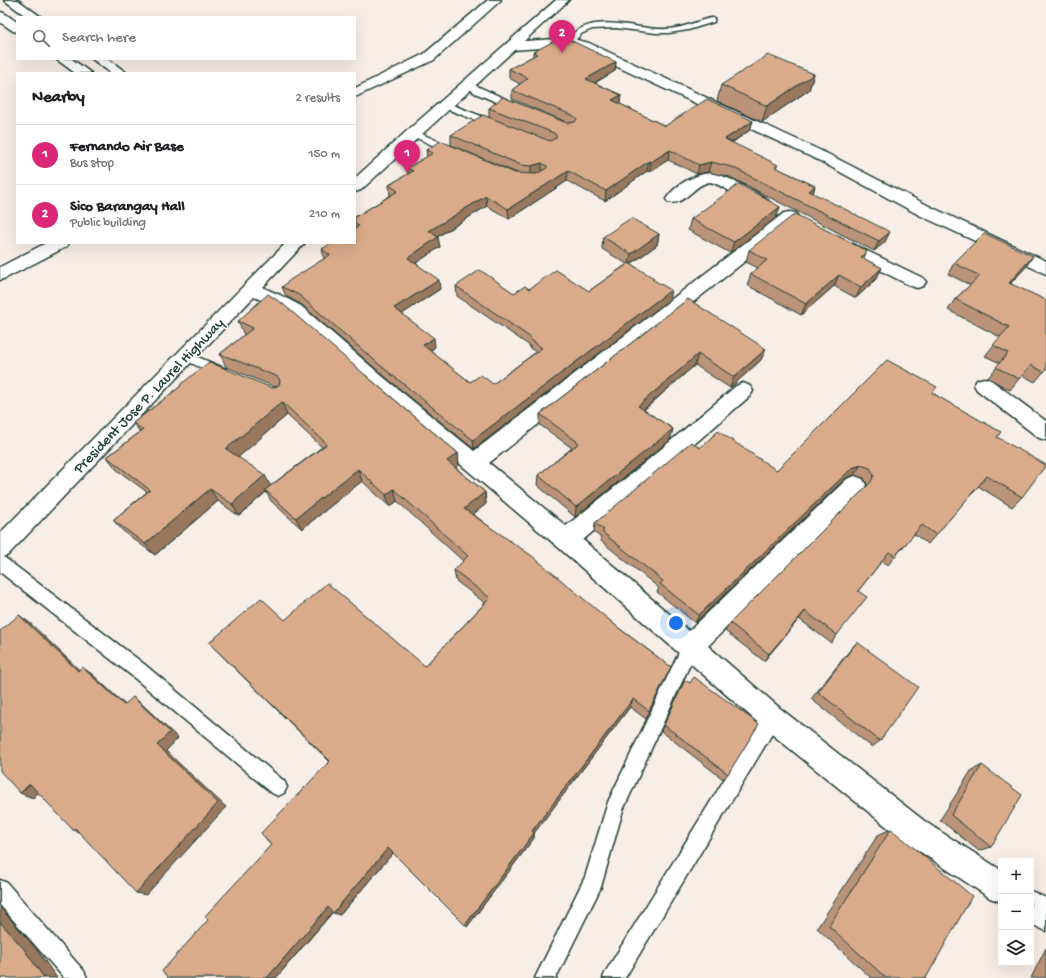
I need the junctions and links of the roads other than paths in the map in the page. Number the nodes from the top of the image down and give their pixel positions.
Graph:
1 (10, 0) edge
2 (495, 0) edge
3 (563, 0) edge
4 (0, 16) edge
5 (34, 16) edge
6 (711, 20) dead end
7 (16, 27) edge
8 (569, 42) junction
9 (512, 46) junction
10 (64, 60) edge
11 (100, 60) edge
12 (82, 72) edge
13 (118, 72) edge
14 (468, 85) junction
15 (356, 93) edge
16 (445, 105) junction
17 (528, 112) edge
18 (508, 130) edge
19 (413, 133) junction
20 (463, 155) edge
21 (356, 186) edge
22 (674, 199) dead end
23 (825, 236) edge
24 (58, 244) edge
25 (295, 244) edge
26 (1046, 268) edge
27 (0, 274) edge
28 (917, 282) dead end
29 (252, 289) junction
30 (186, 356) junction
31 (236, 377) edge
32 (984, 385) dead end
33 (743, 391) dead end
34 (1046, 432) edge
35 (473, 463) junction
36 (855, 486) dead end
37 (566, 540) junction
38 (0, 548) edge
39 (0, 563) edge
40 (690, 647) junction
41 (772, 718) junction
42 (278, 787) dead end
43 (998, 885) edge
44 (0, 890) edge
45 (1034, 908) edge
46 (1046, 916) edge
47 (77, 978) edge
48 (545, 978) edge
49 (613, 978) edge

1 - 5 main road
2 - 15 main road
3 - 9 main road
4 - 7 main road
6 - 8 lane
8 - 9 main road
8 - 26 main road
9 - 14 main road
10 - 12 main road
11 - 13 main road
14 - 16 main road
14 - 17 lane
16 - 18 lane
16 - 19 main road
19 - 20 lane
19 - 21 main road
22 - 35 main road
23 - 28 main road
24 - 27 main road
25 - 29 main road, President Jose P. Laurel Highway
29 - 30 main road, President Jose P. Laurel Highway
29 - 35 main road
30 - 31 lane
30 - 38 main road, President Jose P. Laurel Highway
32 - 34 main road
33 - 37 main road
35 - 37 main road
36 - 40 main road
37 - 40 main road
39 - 42 lane
40 - 41 main road
40 - 48 lane
41 - 43 main road
41 - 49 lane
44 - 47 lane
45 - 46 main road

